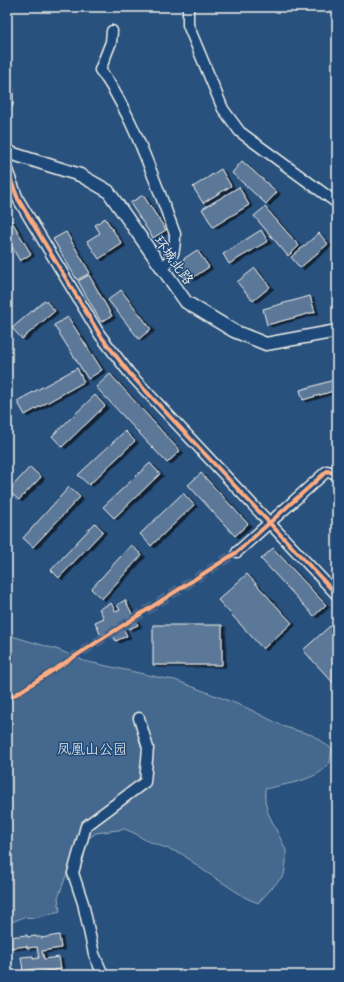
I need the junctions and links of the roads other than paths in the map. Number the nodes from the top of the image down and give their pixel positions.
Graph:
1 (188, 7) edge
2 (112, 31) dead end
3 (7, 88) edge
4 (7, 104) edge
5 (7, 152) edge
6 (7, 170) edge
7 (337, 203) edge
8 (162, 269) junction
9 (337, 331) edge
10 (337, 474) edge
11 (269, 522) junction
12 (237, 552) tunnel mouth
13 (337, 595) edge
14 (138, 718) dead end
15 (103, 975) edge

1 - 7 street
2 - 8 street
3 - 4 street
5 - 8 main road, 环城北路
6 - 11 street
8 - 9 main road, 环城北路
10 - 11 street
11 - 12 street
11 - 13 street
14 - 15 street

